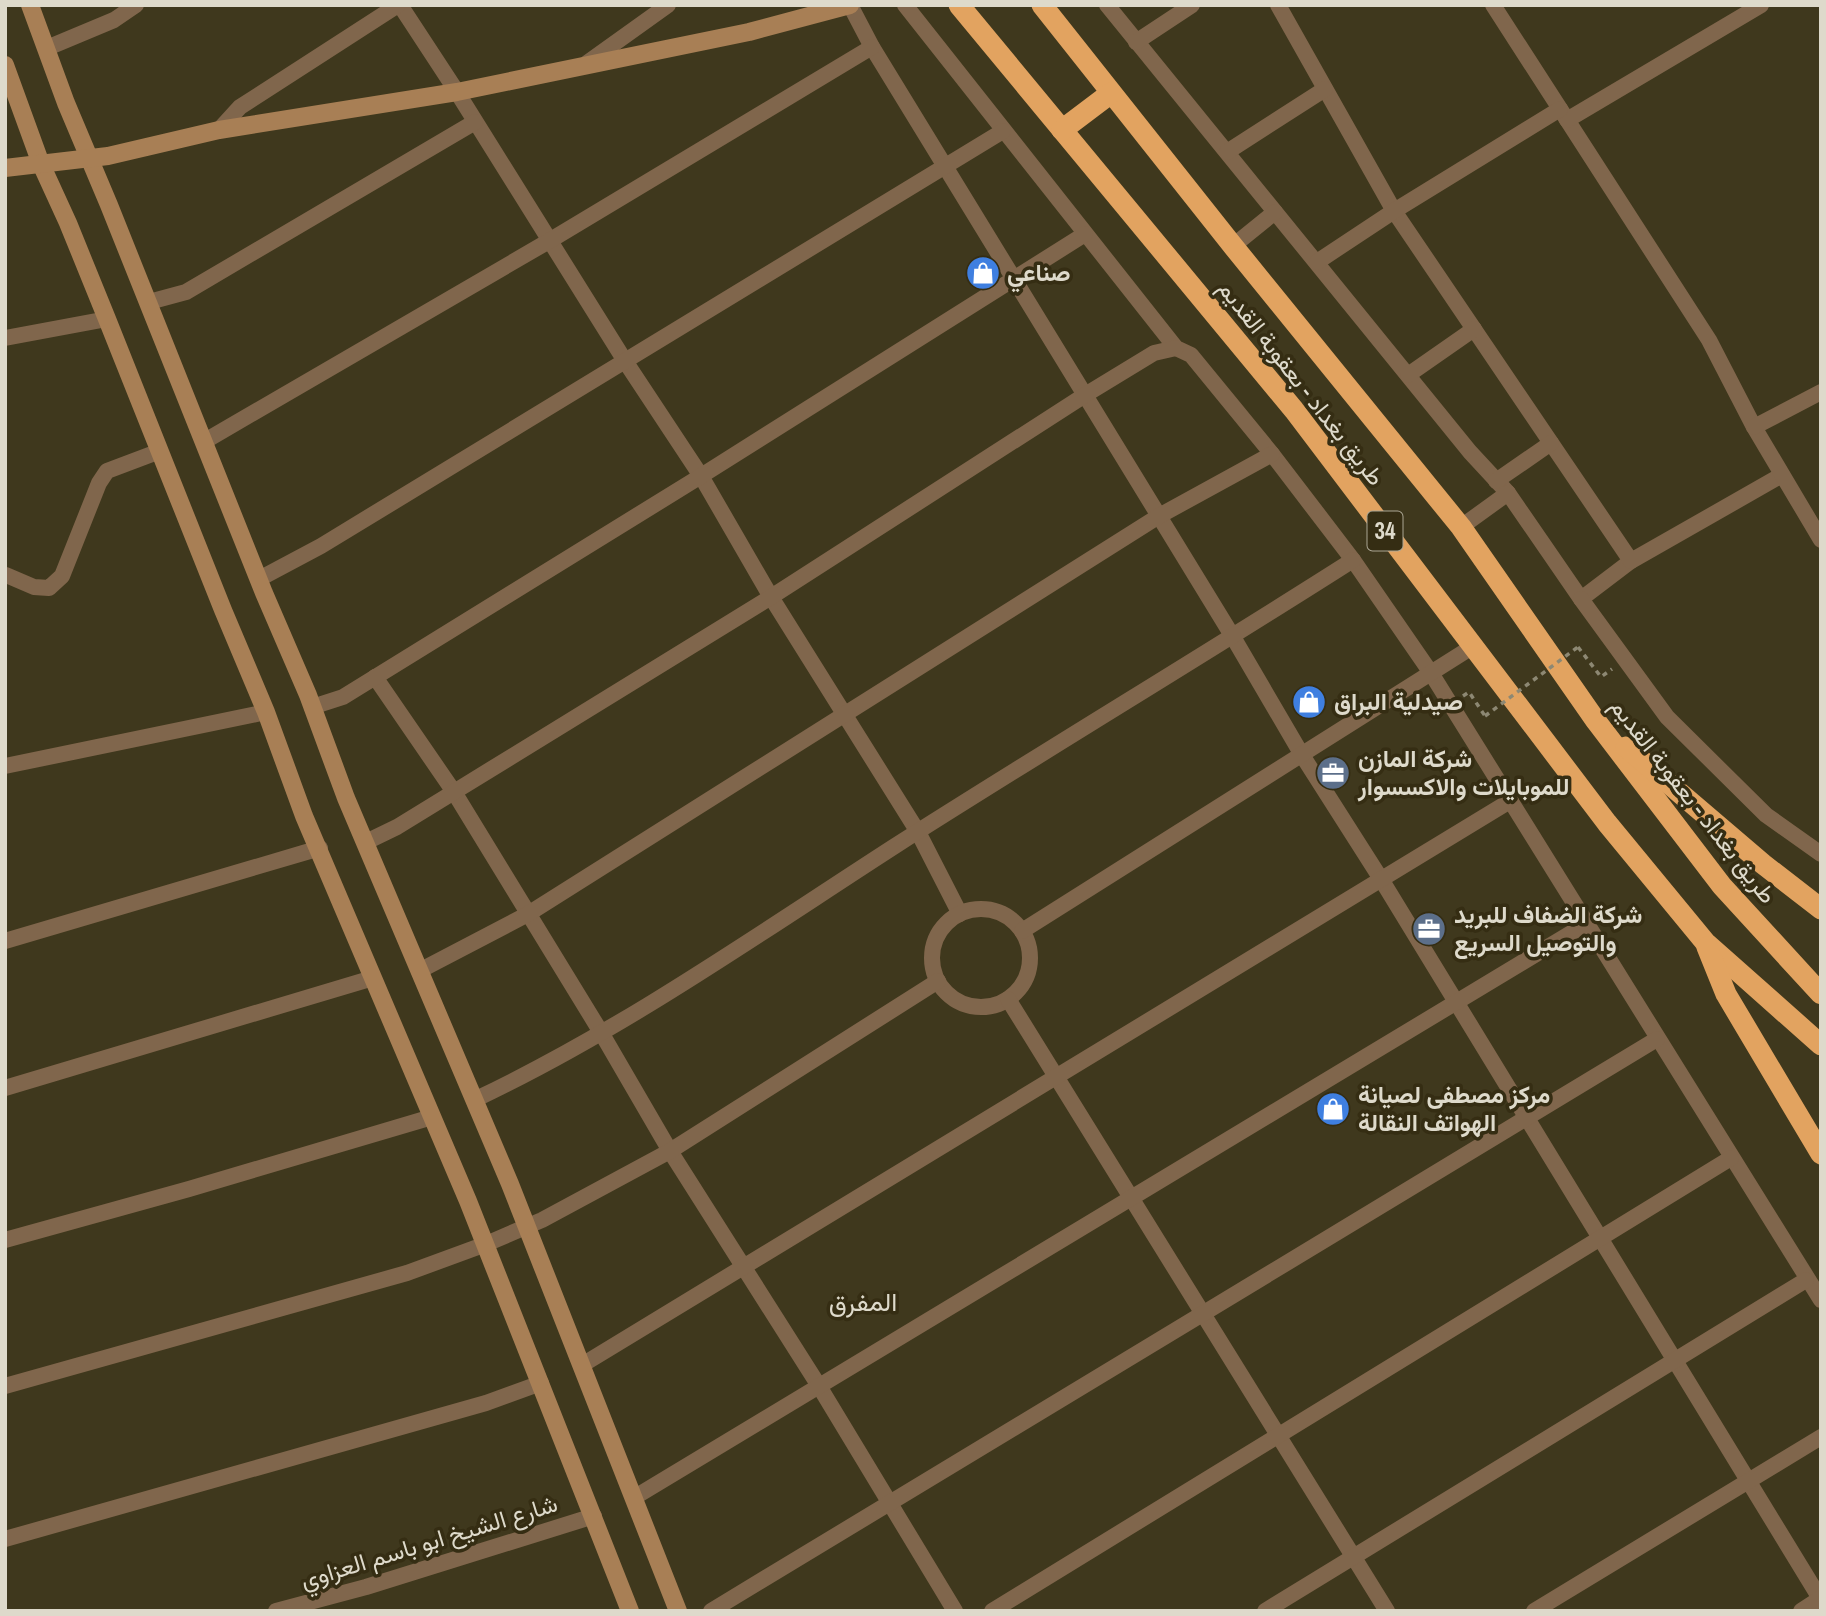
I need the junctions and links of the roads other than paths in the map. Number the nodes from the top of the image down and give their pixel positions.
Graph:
1 (30, 5) edge
2 (136, 5) edge
3 (399, 5) edge
4 (667, 5) edge
5 (850, 5) edge
6 (905, 5) edge
7 (959, 5) edge
8 (1042, 5) edge
9 (1107, 5) edge
10 (1192, 5) edge
11 (1278, 5) edge
12 (1493, 5) edge
13 (1761, 5) edge
14 (1136, 42) junction
15 (872, 47) junction
16 (47, 48) junction
17 (587, 63) junction
18 (5, 65) edge
19 (1325, 89) junction
20 (457, 92) junction
21 (1111, 93) junction
22 (1563, 114) junction
23 (475, 122) junction
24 (219, 130) junction
25 (1062, 130) junction
26 (1003, 131) junction
27 (1227, 152) junction
28 (88, 160) junction
29 (41, 164) junction
30 (946, 167) junction
31 (5, 169) edge
32 (1394, 211) junction
33 (1275, 212) junction
34 (1085, 234) junction
35 (549, 241) junction
36 (1233, 246) junction
37 (1317, 262) junction
38 (1014, 278) junction
39 (149, 302) junction
40 (107, 319) junction
41 (1474, 329) junction
42 (5, 338) edge
43 (1175, 348) junction
44 (625, 361) junction
45 (1408, 375) junction
46 (1821, 392) edge
47 (1085, 395) junction
48 (1754, 427) junction
49 (205, 441) junction
50 (1551, 443) junction
51 (160, 451) junction
52 (1272, 454) junction
53 (1782, 475) junction
54 (701, 476) junction
55 (1496, 481) junction
56 (1508, 493) junction
57 (1159, 516) junction
58 (1461, 527) junction
59 (1821, 540) edge
60 (1353, 560) junction
61 (1631, 561) junction
62 (5, 575) edge
63 (259, 579) junction
64 (771, 597) junction
65 (1581, 600) junction
66 (1233, 637) junction
67 (1472, 648) junction
68 (1431, 673) junction
69 (375, 677) junction
70 (312, 707) junction
71 (266, 712) junction
72 (844, 716) junction
73 (1596, 720) junction
74 (1302, 755) junction
75 (5, 766) edge
76 (454, 792) junction
77 (1510, 801) junction
78 (918, 832) junction
79 (366, 842) junction
80 (320, 848) junction
81 (1821, 854) edge
82 (1381, 879) junction
83 (1821, 909) edge
84 (528, 914) junction
85 (960, 914) junction
86 (1586, 924) junction
87 (1022, 931) junction
88 (5, 941) edge
89 (1705, 942) junction
90 (419, 971) junction
91 (373, 978) junction
92 (938, 981) junction
93 (1821, 994) edge
94 (1008, 999) junction
95 (1456, 1002) junction
96 (602, 1034) junction
97 (1657, 1039) junction
98 (1821, 1045) edge
99 (1056, 1077) junction
100 (5, 1088) edge
101 (474, 1100) junction
102 (432, 1117) junction
103 (1527, 1118) junction
104 (670, 1151) junction
105 (1821, 1154) edge
106 (1731, 1158) junction
107 (1131, 1198) junction
108 (527, 1226) junction
109 (1600, 1238) junction
110 (5, 1240) edge
111 (486, 1244) junction
112 (744, 1266) junction
113 (1806, 1280) junction
114 (1821, 1300) edge
115 (1203, 1313) junction
116 (1674, 1360) junction
117 (582, 1365) junction
118 (541, 1383) junction
119 (5, 1386) edge
120 (819, 1386) junction
121 (1279, 1435) junction
122 (1821, 1437) edge
123 (1748, 1481) junction
124 (635, 1497) junction
125 (889, 1503) junction
126 (594, 1516) junction
127 (5, 1539) edge
128 (1354, 1557) junction
129 (1820, 1599) edge
130 (276, 1611) edge
131 (630, 1611) edge
132 (678, 1611) edge
133 (711, 1611) edge
134 (955, 1611) edge
135 (992, 1611) edge
136 (1265, 1611) edge
137 (1388, 1611) edge
138 (1534, 1611) edge
139 (1801, 1611) edge

1 - 16 street
2 - 16 street
3 - 20 street
3 - 24 street
4 - 17 street
5 - 15 street
5 - 17 street
6 - 26 street
7 - 25 highway, طريق بغداد - بعقوبة القديم / 34
8 - 21 highway, طريق بغداد - بعقوبة القديم / 34
9 - 14 street
10 - 14 street
11 - 19 street
12 - 22 street
13 - 22 street
14 - 27 street
15 - 30 street
15 - 35 street
16 - 28 street
17 - 20 street
18 - 29 street
19 - 27 street
19 - 32 street
20 - 23 street
20 - 24 street
21 - 25 highway
21 - 36 highway, طريق بغداد - بعقوبة القديم / 34
22 - 32 street
22 - 48 street
23 - 35 street
23 - 39 street
24 - 28 street
25 - 67 highway, طريق بغداد - بعقوبة القديم / 34
26 - 30 street
26 - 34 street
27 - 33 street
28 - 29 street
28 - 39 street
29 - 31 street
29 - 40 street
30 - 38 street
30 - 44 street
32 - 37 street
32 - 41 street
33 - 36 street
33 - 37 street
34 - 38 street
34 - 43 street
35 - 44 street
35 - 49 street
36 - 58 highway, طريق بغداد - بعقوبة القديم / 34
37 - 45 street
38 - 47 street
38 - 54 street
39 - 49 street
40 - 42 street
40 - 51 street
41 - 45 street
41 - 50 street
43 - 47 street
43 - 52 street
44 - 54 street
44 - 63 street
45 - 55 street
46 - 48 street
47 - 57 street
47 - 64 street
48 - 53 street
49 - 63 street
50 - 55 street
50 - 61 street
51 - 62 street
51 - 71 street
52 - 57 street
52 - 60 street
53 - 59 street
53 - 61 street
54 - 64 street
54 - 69 street
55 - 56 street
56 - 58 street
56 - 65 street
57 - 66 street
57 - 72 street
58 - 73 highway, طريق بغداد - بعقوبة القديم / 34
60 - 66 street
60 - 68 street
61 - 65 street
63 - 70 street
64 - 72 street
64 - 76 street
65 - 81 street
66 - 74 street
66 - 78 street
67 - 68 street
67 - 89 highway, طريق بغداد - بعقوبة القديم / 34
68 - 74 street
68 - 77 street
69 - 70 street
69 - 76 street
70 - 79 street
71 - 75 street
71 - 80 street
72 - 78 street
72 - 84 street
73 - 83 highway
73 - 93 highway, طريق بغداد - بعقوبة القديم / 34
74 - 82 street
74 - 87 street
76 - 79 street
76 - 84 street
77 - 82 street
77 - 86 street
78 - 85 street
78 - 96 street
79 - 90 street
80 - 88 street
80 - 91 street
82 - 95 street
82 - 99 street
84 - 90 street
84 - 96 street
85 - 87 street
85 - 92 street
86 - 95 street
86 - 97 street
87 - 94 street
89 - 98 highway, طريق بغداد - بعقوبة القديم / 34
89 - 105 highway
90 - 101 street
91 - 100 street
91 - 102 street
92 - 94 street
92 - 104 street
94 - 99 street
95 - 103 street
95 - 107 street
96 - 101 street
96 - 104 street
97 - 103 street
97 - 106 street
99 - 107 street
99 - 112 street
101 - 108 street
102 - 110 street
102 - 111 street
103 - 109 street
103 - 115 street
104 - 108 street
104 - 112 street
106 - 109 street
106 - 113 street
107 - 115 street
107 - 120 street
108 - 111 street
108 - 117 street
109 - 116 street
109 - 121 street
111 - 118 street
111 - 119 street
112 - 117 street
112 - 120 street
113 - 114 street
113 - 116 street
115 - 121 street
115 - 125 street
116 - 123 street
116 - 128 street
117 - 124 street
118 - 126 street
118 - 127 street
120 - 124 street
120 - 125 street
121 - 128 street
121 - 135 street
122 - 123 street
123 - 129 street
123 - 138 street
124 - 132 street
125 - 133 street
125 - 134 street
126 - 130 street, شارع الشيخ ابو باسم العزاوي
126 - 131 street
128 - 136 street
128 - 137 street
129 - 139 street

